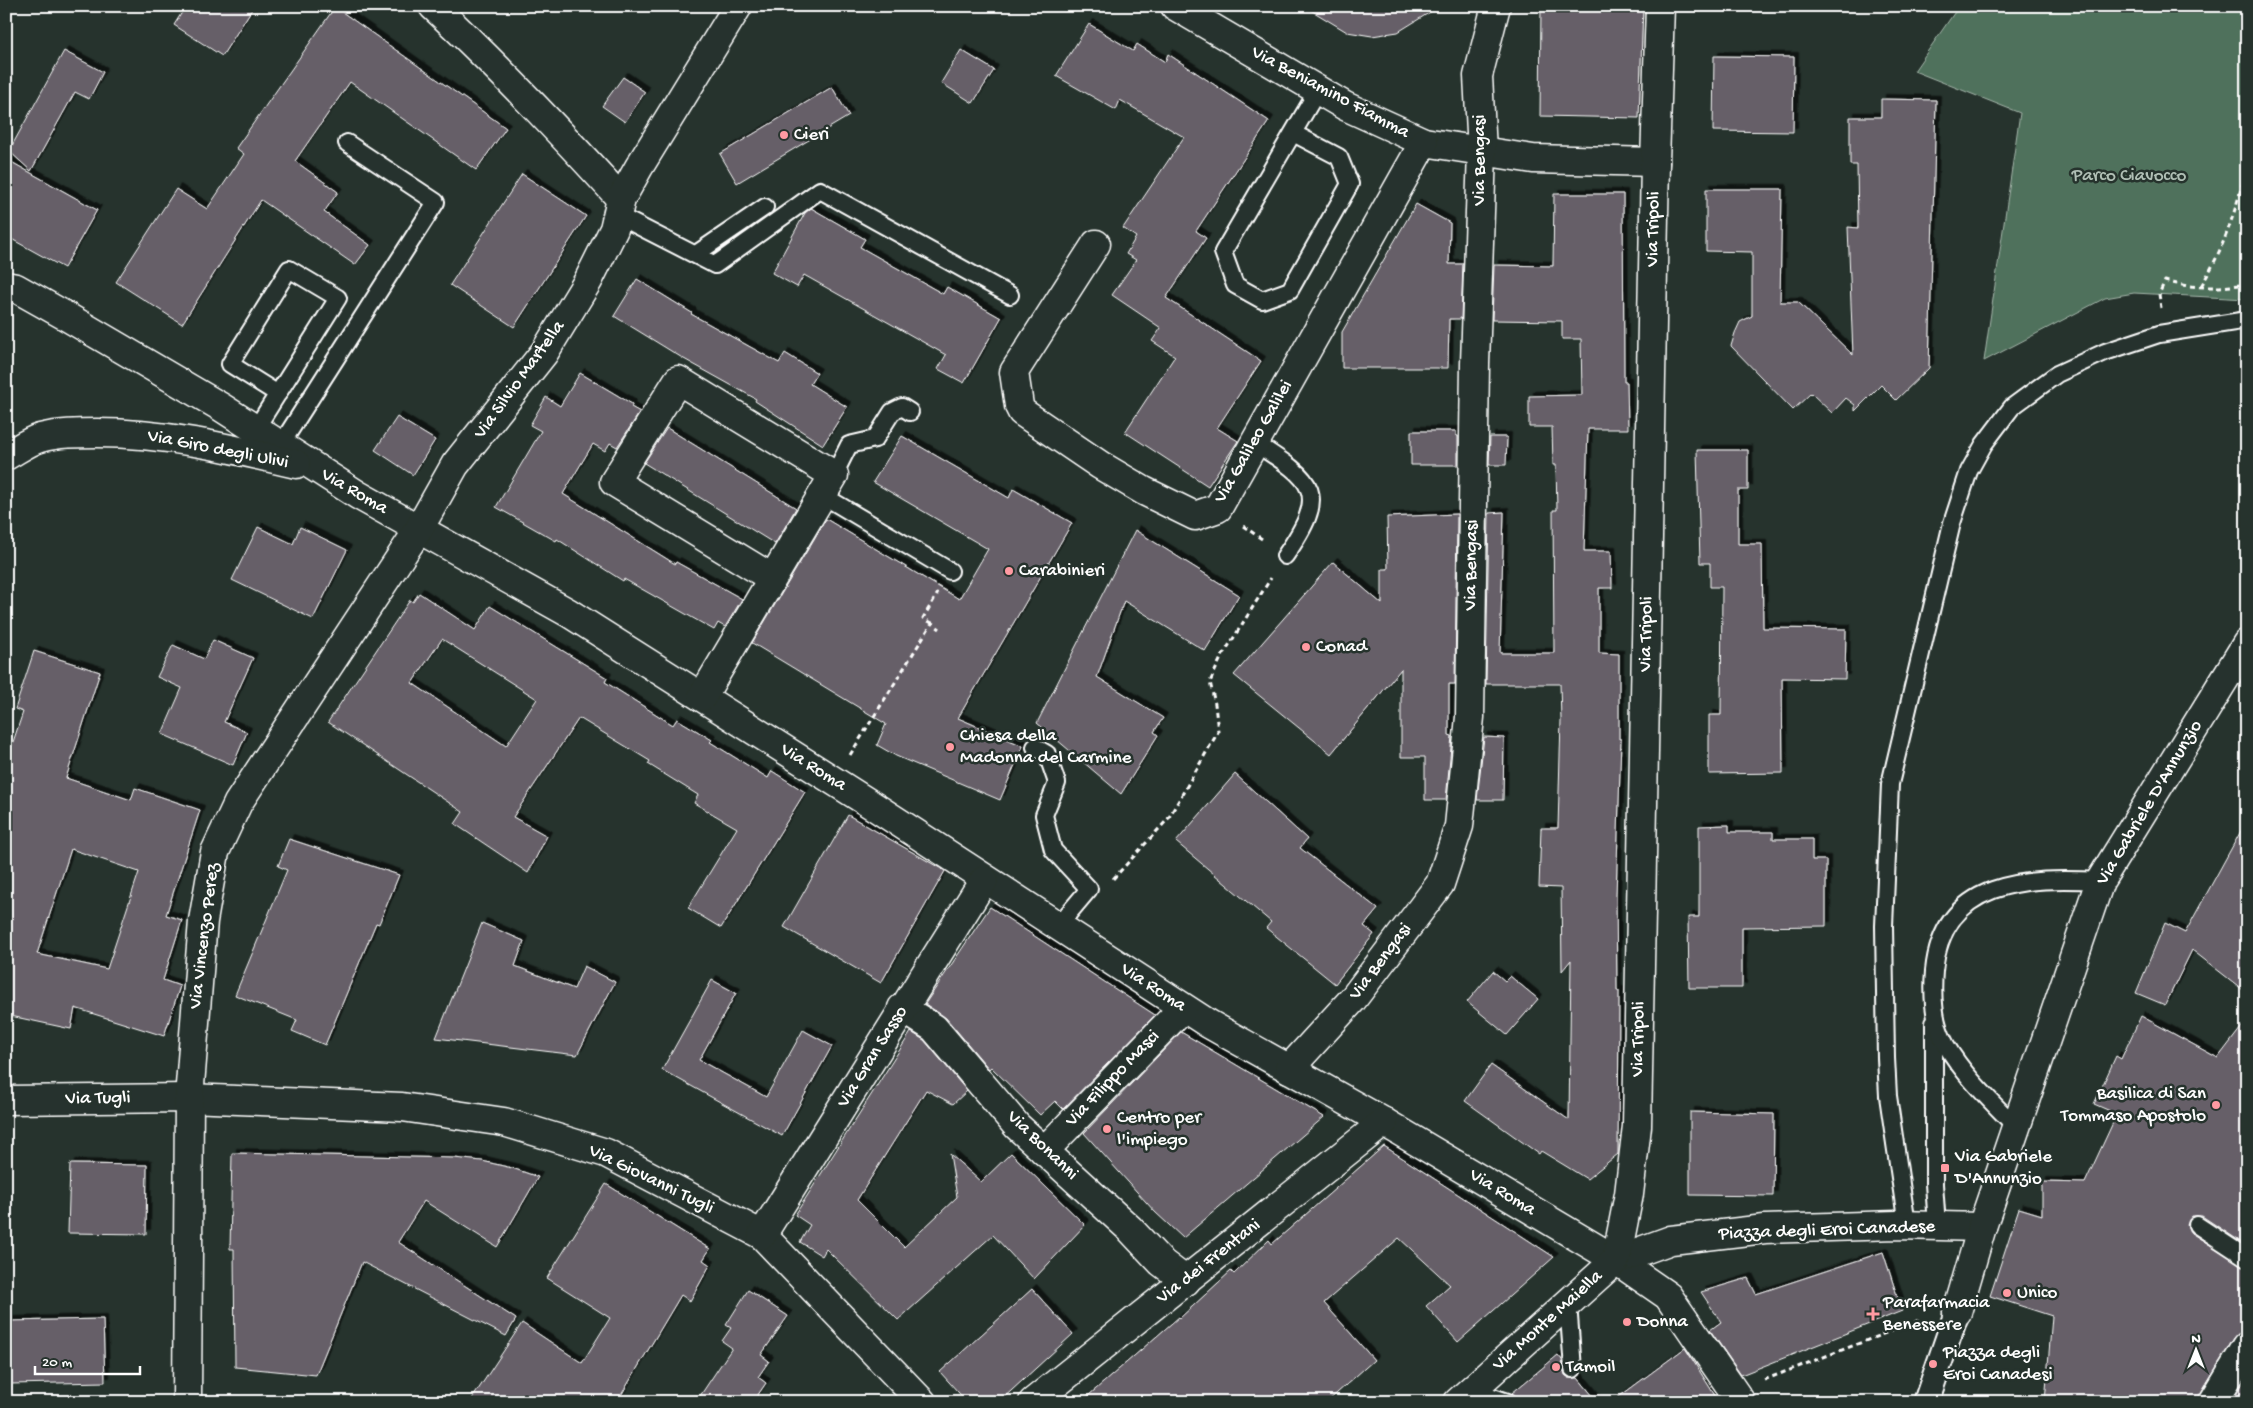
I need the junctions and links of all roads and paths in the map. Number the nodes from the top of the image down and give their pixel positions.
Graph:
1 (433, 6) edge
2 (738, 6) edge
3 (1496, 6) edge
4 (1660, 6) edge
5 (1185, 10) edge
6 (1318, 90) junction
7 (1293, 133) junction
8 (1424, 142) junction
9 (348, 143) dead end
10 (1482, 151) junction
11 (1655, 162) junction
12 (2247, 167) edge
13 (619, 207) junction
14 (766, 207) dead end
15 (1096, 244) dead end
16 (696, 254) junction
17 (2247, 284) edge
18 (6, 286) edge
19 (2201, 286) junction
20 (1010, 296) dead end
21 (2247, 320) edge
22 (2166, 333) junction
23 (278, 394) junction
24 (910, 412) dead end
25 (256, 430) junction
26 (1255, 443) junction
27 (280, 446) junction
28 (6, 456) edge
29 (315, 469) junction
30 (828, 485) junction
31 (1218, 508) junction
32 (419, 529) junction
33 (1285, 556) junction
34 (950, 571) joint
35 (772, 578) junction
36 (932, 623) junction
37 (940, 628) dead end
38 (2247, 643) edge
39 (702, 697) junction
40 (859, 742) dead end
41 (1035, 747) dead end
42 (984, 880) junction
43 (2100, 881) junction
44 (1089, 889) junction
45 (1057, 927) junction
46 (902, 1008) junction
47 (1183, 1008) junction
48 (1934, 1009) junction
49 (1289, 1069) junction
50 (189, 1098) junction
51 (6, 1100) edge
52 (1384, 1122) junction
53 (2017, 1128) junction
54 (1044, 1151) junction
55 (1907, 1225) junction
56 (1937, 1225) junction
57 (2197, 1225) dead end
58 (1982, 1227) junction
59 (762, 1235) junction
60 (2247, 1258) edge
61 (1616, 1260) junction
62 (1186, 1281) junction
63 (1568, 1303) junction
64 (1958, 1308) junction
65 (2247, 1346) edge
66 (1573, 1369) dead end
67 (1465, 1396) edge
68 (1738, 1396) edge
69 (187, 1402) edge
70 (922, 1402) edge
71 (1033, 1402) edge
72 (1508, 1402) edge
73 (1926, 1402) edge
74 (2213, 1402) edge

1 - 13 street
2 - 13 street, Via Silvio Martella
3 - 10 street, Via Bengasi
4 - 11 street, Via Tripoli
5 - 6 street, Via Beniamino Fiamma
6 - 7 lane
6 - 8 street, Via Beniamino Fiamma
7 - 7 lane
8 - 10 street, Via Beniamino Fiamma
8 - 26 street, Via Galileo Galilei
9 - 27 lane
10 - 11 street, Via Beniamino Fiamma
10 - 49 street, Via Bengasi
11 - 61 street, Via Tripoli
12 - 19 path
13 - 16 lane
13 - 32 street, Via Silvio Martella
14 - 16 lane
15 - 31 street, Via Galileo Galilei
16 - 20 lane
17 - 19 path
18 - 25 street, Via Roma
19 - 22 path
21 - 22 lane
22 - 55 lane
23 - 23 lane
23 - 25 lane
24 - 30 lane
25 - 27 street, Via Roma
26 - 31 street, Via Galileo Galilei
26 - 33 lane
27 - 29 street, Via Roma
28 - 29 street, Via Giro degli Ulivi
29 - 32 street, Via Roma
30 - 34 lane
30 - 35 street
30 - 35 street
31 - 33 path
32 - 39 street, Via Roma
32 - 50 street, Via Vincenzo Perez
33 - 44 path
34 - 36 path
35 - 39 street
36 - 37 path
36 - 40 path
38 - 43 street, Via Gabriele D'Annunzio
39 - 42 street, Via Roma
41 - 44 lane
42 - 45 street, Via Roma
42 - 46 street, Via Gran Sasso
43 - 48 lane
43 - 53 street, Via Gabriele D'Annunzio
44 - 45 lane
45 - 47 street, Via Roma
46 - 54 street, Via Bonanni
46 - 59 street, Via Gran Sasso
47 - 49 street, Via Roma
47 - 54 street, Via Filippo Masci
48 - 53 lane
48 - 56 lane
49 - 52 street, Via Roma
50 - 51 street, Via Tugli
50 - 59 street, Via Giovanni Tugli
50 - 69 street, Via Vincenzo Perez
52 - 61 street, Via Roma
52 - 62 street, Via dei Frentani
53 - 58 street, Via Gabriele D'Annunzio
54 - 62 street, Via Bonanni
55 - 56 street, Piazza degli Eroi Canadese
55 - 61 street, Piazza degli Eroi Canadese
56 - 58 street, Piazza degli Eroi Canadese
57 - 60 lane
58 - 64 street, Via Gabriele D'Annunzio
59 - 70 street, Via Giovanni Tugli
61 - 63 street, Via Monte Maiella
61 - 68 street, Via Roma
62 - 71 street, Via dei Frentani
63 - 66 lane
63 - 67 street, Via Monte Maiella
64 - 68 path
64 - 73 street
65 - 74 street
67 - 72 lane

